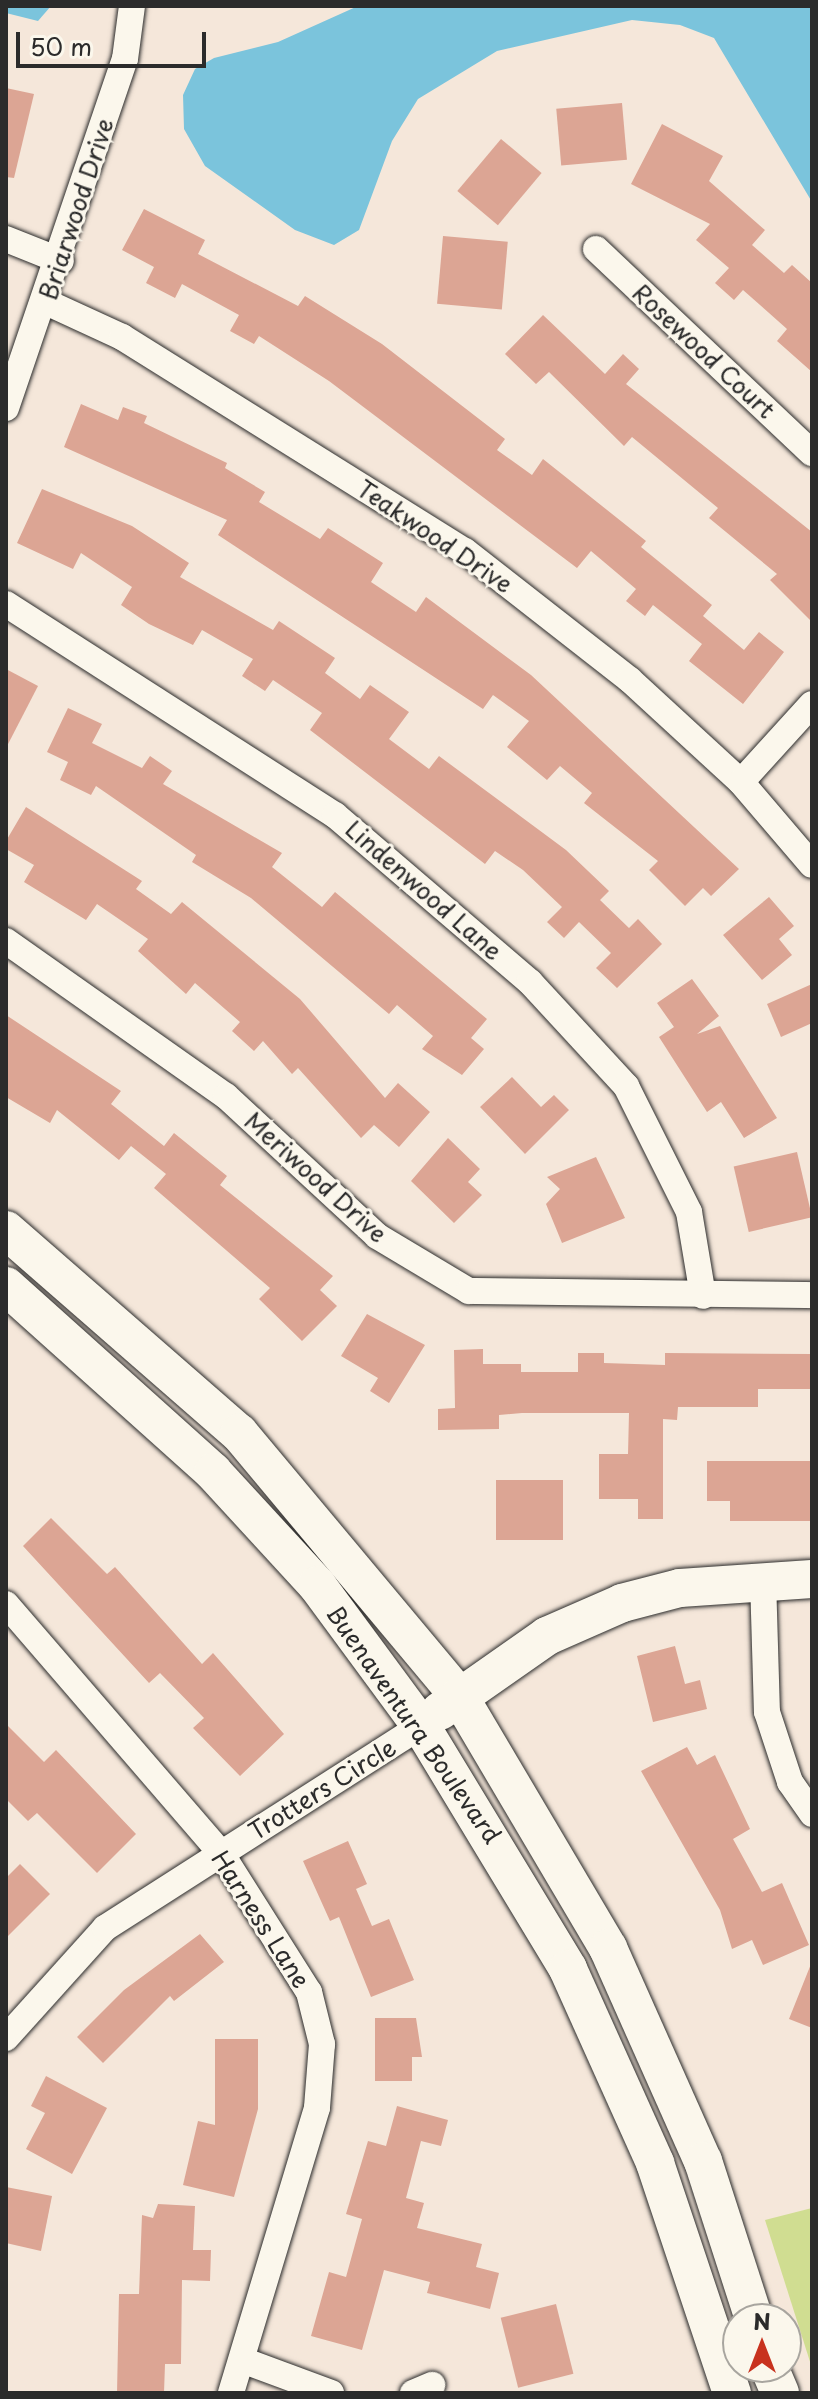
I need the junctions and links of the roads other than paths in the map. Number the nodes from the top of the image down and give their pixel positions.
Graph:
1 (132, 6) edge
2 (6, 239) edge
3 (596, 249) dead end
4 (61, 261) junction
5 (46, 302) junction
6 (6, 408) edge
7 (812, 453) edge
8 (6, 604) edge
9 (812, 704) edge
10 (741, 782) junction
11 (812, 865) edge
12 (6, 941) edge
13 (6, 1230) edge
14 (6, 1286) edge
15 (812, 1295) edge
16 (703, 1296) junction
17 (763, 1579) junction
18 (812, 1579) edge
19 (6, 1604) edge
20 (459, 1696) junction
21 (421, 1726) junction
22 (812, 1814) edge
23 (221, 1853) junction
24 (6, 2038) edge
25 (749, 2303) edge
26 (242, 2360) junction
27 (231, 2393) edge
28 (331, 2393) edge
29 (732, 2393) edge

1 - 4 street, Briarwood Drive
2 - 4 street
3 - 7 street, Rosewood Court
4 - 5 street, Briarwood Drive
5 - 6 street, Briarwood Drive
5 - 10 street, Teakwood Drive
8 - 16 street, Lindenwood Lane
9 - 10 street
10 - 11 street, Teakwood Drive
12 - 16 street, Meriwood Drive
13 - 20 main road, Buenaventura Boulevard
14 - 21 main road, Buenaventura Boulevard
15 - 16 street, Meriwood Drive
17 - 18 main road
17 - 20 main road
17 - 22 street
19 - 23 street, Harness Lane
20 - 21 main road
20 - 25 main road, Buenaventura Boulevard
21 - 23 street, Trotters Circle
21 - 29 main road, Buenaventura Boulevard
23 - 24 street, Trotters Circle
23 - 26 street, Harness Lane
26 - 27 street, Harness Lane
26 - 28 street

